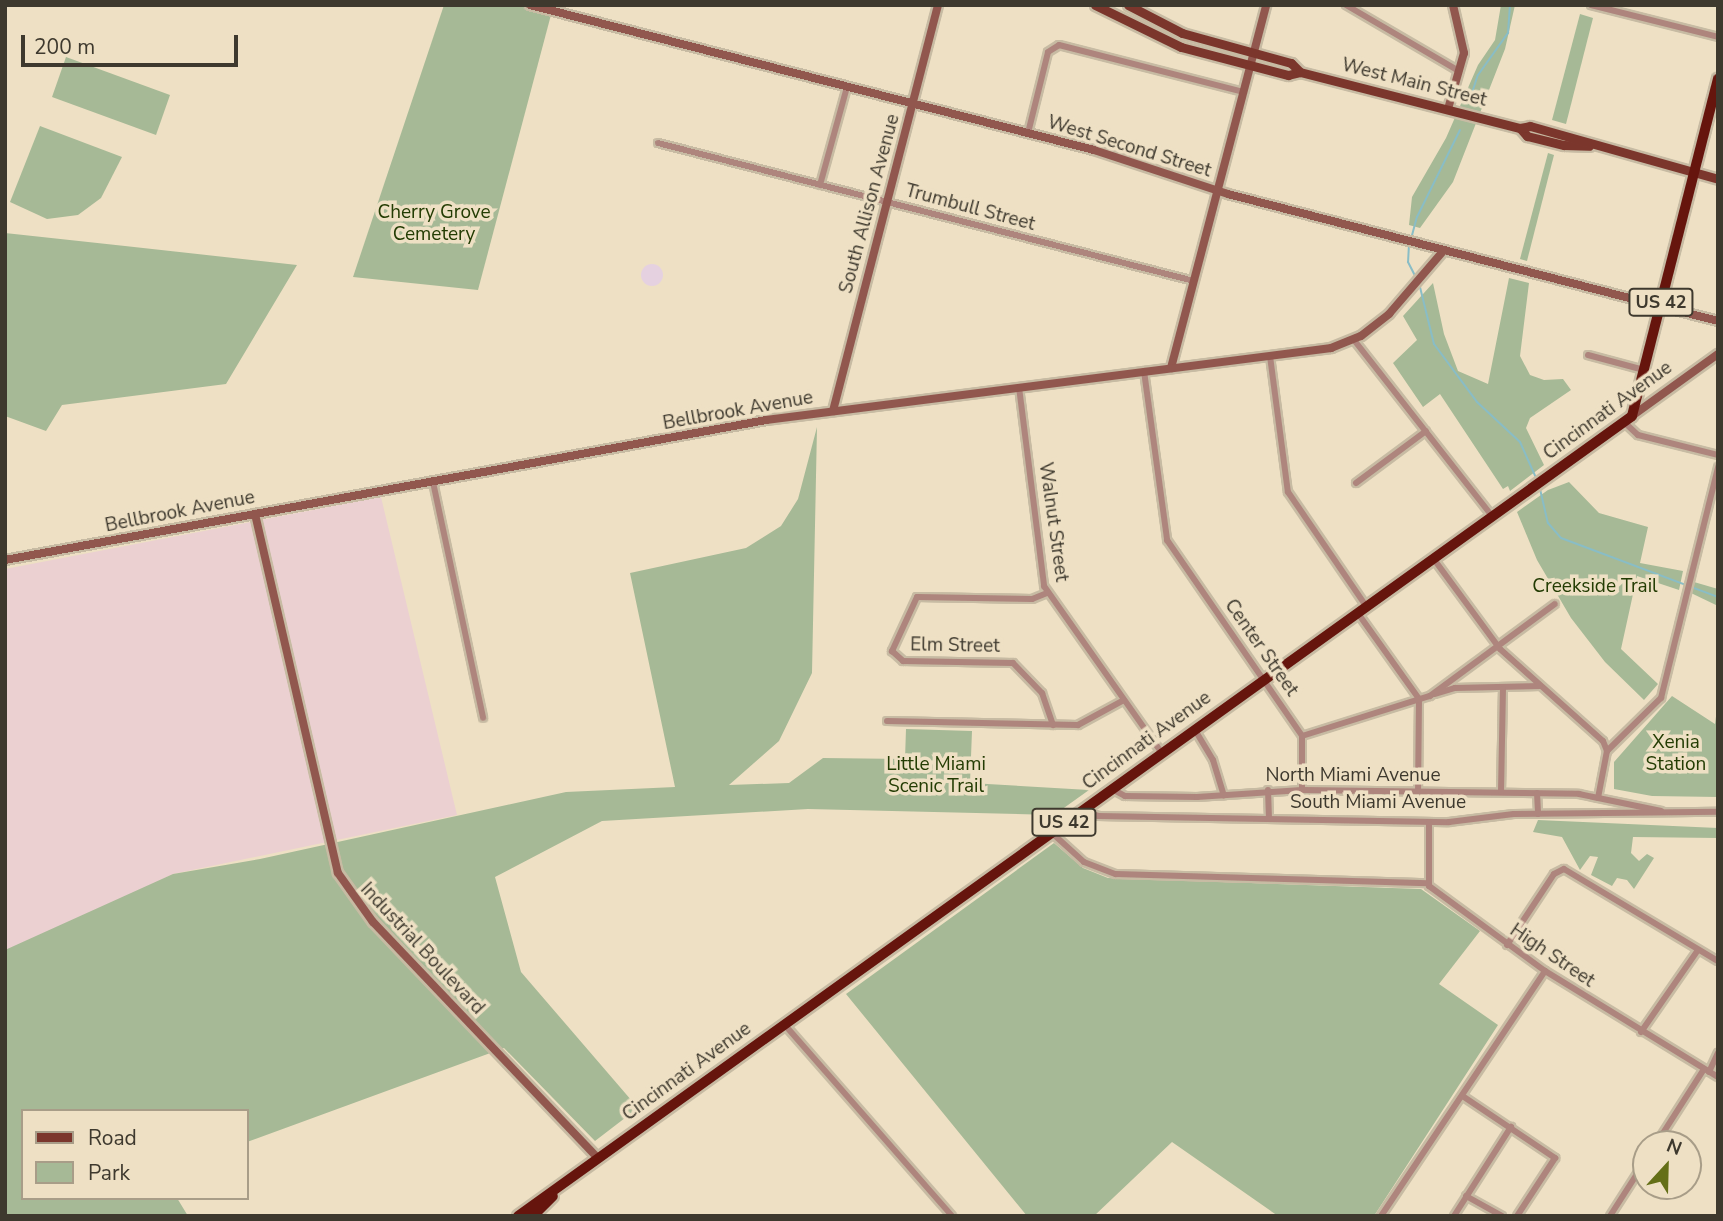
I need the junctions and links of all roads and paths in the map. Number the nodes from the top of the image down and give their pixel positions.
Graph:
1 (530, 5) edge
2 (938, 5) edge
3 (1095, 5) edge
4 (1128, 5) edge
5 (1266, 5) edge
6 (1346, 5) edge
7 (1453, 5) edge
8 (1591, 5) edge
9 (545, 7) edge
10 (1718, 37) edge
11 (1254, 53) junction
12 (1250, 65) junction
13 (1459, 71) junction
14 (1300, 72) junction
15 (1718, 79) edge
16 (847, 87) junction
17 (1243, 92) junction
18 (913, 103) junction
19 (1448, 109) junction
20 (1028, 134) junction
21 (658, 143) dead end
22 (1695, 173) junction
23 (1718, 179) edge
24 (820, 185) junction
25 (1216, 190) junction
26 (886, 202) junction
27 (1444, 250) junction
28 (1194, 281) junction
29 (1660, 306) junction
30 (1718, 321) edge
31 (1354, 340) junction
32 (1718, 354) edge
33 (1588, 355) dead end
34 (1270, 356) junction
35 (1171, 368) junction
36 (1644, 370) junction
37 (1144, 372) junction
38 (1019, 387) junction
39 (833, 411) junction
40 (1628, 419) junction
41 (1426, 431) junction
42 (1718, 455) edge
43 (1718, 467) edge
44 (433, 482) junction
45 (1356, 482) dead end
46 (255, 514) junction
47 (1492, 516) junction
48 (1433, 558) junction
49 (5, 560) edge
50 (1047, 593) junction
51 (1555, 604) dead end
52 (1361, 609) junction
53 (1498, 647) junction
54 (1263, 679) junction
55 (1540, 686) junction
56 (1503, 689) junction
57 (1430, 696) junction
58 (1124, 699) junction
59 (1419, 699) junction
60 (483, 718) dead end
61 (887, 721) dead end
62 (1053, 724) junction
63 (1194, 728) junction
64 (1302, 736) junction
65 (1607, 751) junction
66 (1161, 752) junction
67 (1111, 788) junction
68 (1268, 790) junction
69 (1302, 790) junction
70 (1418, 791) junction
71 (1501, 792) junction
72 (1537, 793) junction
73 (1224, 795) junction
74 (1598, 798) junction
75 (1081, 810) junction
76 (1663, 811) junction
77 (1718, 812) edge
78 (1538, 814) junction
79 (1269, 819) junction
80 (1429, 822) junction
81 (1050, 832) junction
82 (1428, 883) junction
83 (1507, 945) junction
84 (1698, 950) junction
85 (1718, 961) edge
86 (1545, 971) junction
87 (783, 1024) junction
88 (1641, 1032) junction
89 (1718, 1053) edge
90 (1707, 1071) junction
91 (1718, 1077) edge
92 (1464, 1097) junction
93 (1511, 1127) junction
94 (1666, 1130) edge
95 (597, 1157) junction
96 (1632, 1182) edge
97 (1466, 1196) junction
98 (518, 1216) edge
99 (533, 1216) edge
100 (953, 1216) edge
101 (1381, 1216) edge
102 (1454, 1216) edge
103 (1502, 1216) edge
104 (1517, 1216) edge
105 (1610, 1216) edge

1 - 9 street, West Second Street
2 - 18 street, South Allison Avenue
3 - 12 main road, West Main Street
4 - 11 main road, West Main Street
5 - 11 street
6 - 13 street
7 - 13 street
8 - 10 street
9 - 16 street, West Second Street
11 - 12 street
11 - 14 main road, West Main Street
12 - 14 main road, West Main Street
12 - 17 street
13 - 19 street
14 - 19 main road, West Main Street
15 - 22 highway
16 - 18 street, West Second Street
16 - 24 street
17 - 20 street
17 - 25 street
18 - 20 street, West Second Street
18 - 26 street, South Allison Avenue
19 - 22 main road, West Main Street
20 - 25 street, West Second Street
21 - 24 street, Trumbull Street
22 - 23 main road, West Main Street
22 - 29 highway, US 42
24 - 26 street, Trumbull Street
25 - 27 street, West Second Street
25 - 28 street
26 - 28 street, Trumbull Street
26 - 39 street, South Allison Avenue
27 - 29 street, West Second Street
27 - 31 street, Bellbrook Avenue
28 - 35 street
29 - 30 street, West Second Street
29 - 36 highway, US 42
31 - 34 street, Bellbrook Avenue
31 - 41 street
32 - 40 street, Cincinnati Avenue
33 - 36 street
34 - 35 street, Bellbrook Avenue
34 - 52 street
35 - 37 street, Bellbrook Avenue
36 - 40 highway, US 42
37 - 38 street, Bellbrook Avenue
37 - 54 street, Center Street
38 - 39 street, Bellbrook Avenue
38 - 50 street, Walnut Street
39 - 44 street, Bellbrook Avenue
40 - 42 street
40 - 47 highway, Cincinnati Avenue / US 42
41 - 45 street
41 - 47 street
43 - 65 street
44 - 46 street, Bellbrook Avenue
44 - 60 street
46 - 49 street, Bellbrook Avenue
46 - 95 street, Industrial Boulevard
47 - 48 highway, Cincinnati Avenue / US 42
48 - 52 highway, Cincinnati Avenue / US 42
48 - 53 street
50 - 58 street, Walnut Street
50 - 62 street, Elm Street
51 - 53 street
52 - 54 highway, Cincinnati Avenue / US 42
52 - 59 street
53 - 55 street
53 - 57 street
54 - 63 highway, Cincinnati Avenue / US 42
54 - 64 street, Center Street
55 - 56 street
55 - 65 street
56 - 57 street
56 - 71 street
57 - 59 street
58 - 62 street
58 - 66 street, Walnut Street
59 - 64 street
59 - 70 street
61 - 62 street
63 - 66 highway, Cincinnati Avenue / US 42
63 - 73 street
64 - 69 street
65 - 74 street
66 - 67 highway, Cincinnati Avenue / US 42
67 - 73 street, North Miami Avenue
67 - 75 highway, Cincinnati Avenue / US 42
68 - 69 street, North Miami Avenue
68 - 73 street, North Miami Avenue
68 - 79 street
69 - 70 street, North Miami Avenue
70 - 71 street, North Miami Avenue
71 - 72 street, North Miami Avenue
72 - 74 street, North Miami Avenue
72 - 78 street
74 - 76 street, North Miami Avenue
75 - 79 street, South Miami Avenue
75 - 81 highway, Cincinnati Avenue / US 42
76 - 77 street, South Miami Avenue
76 - 78 street, South Miami Avenue
78 - 80 street, South Miami Avenue
79 - 80 street, South Miami Avenue
80 - 82 street
81 - 82 street
81 - 87 highway, Cincinnati Avenue / US 42
82 - 83 street, High Street
83 - 84 street
83 - 86 street, High Street
84 - 85 street
84 - 88 street
86 - 88 street, High Street
86 - 92 street
87 - 95 highway, Cincinnati Avenue / US 42
87 - 100 street
88 - 90 street, High Street
89 - 90 street
90 - 91 street, High Street
90 - 94 street
92 - 93 street
92 - 101 street
93 - 97 street
93 - 104 street
95 - 98 highway, Cincinnati Avenue / US 42
95 - 99 highway, Cincinnati Avenue / US 42
96 - 105 street
97 - 102 street
97 - 103 street

